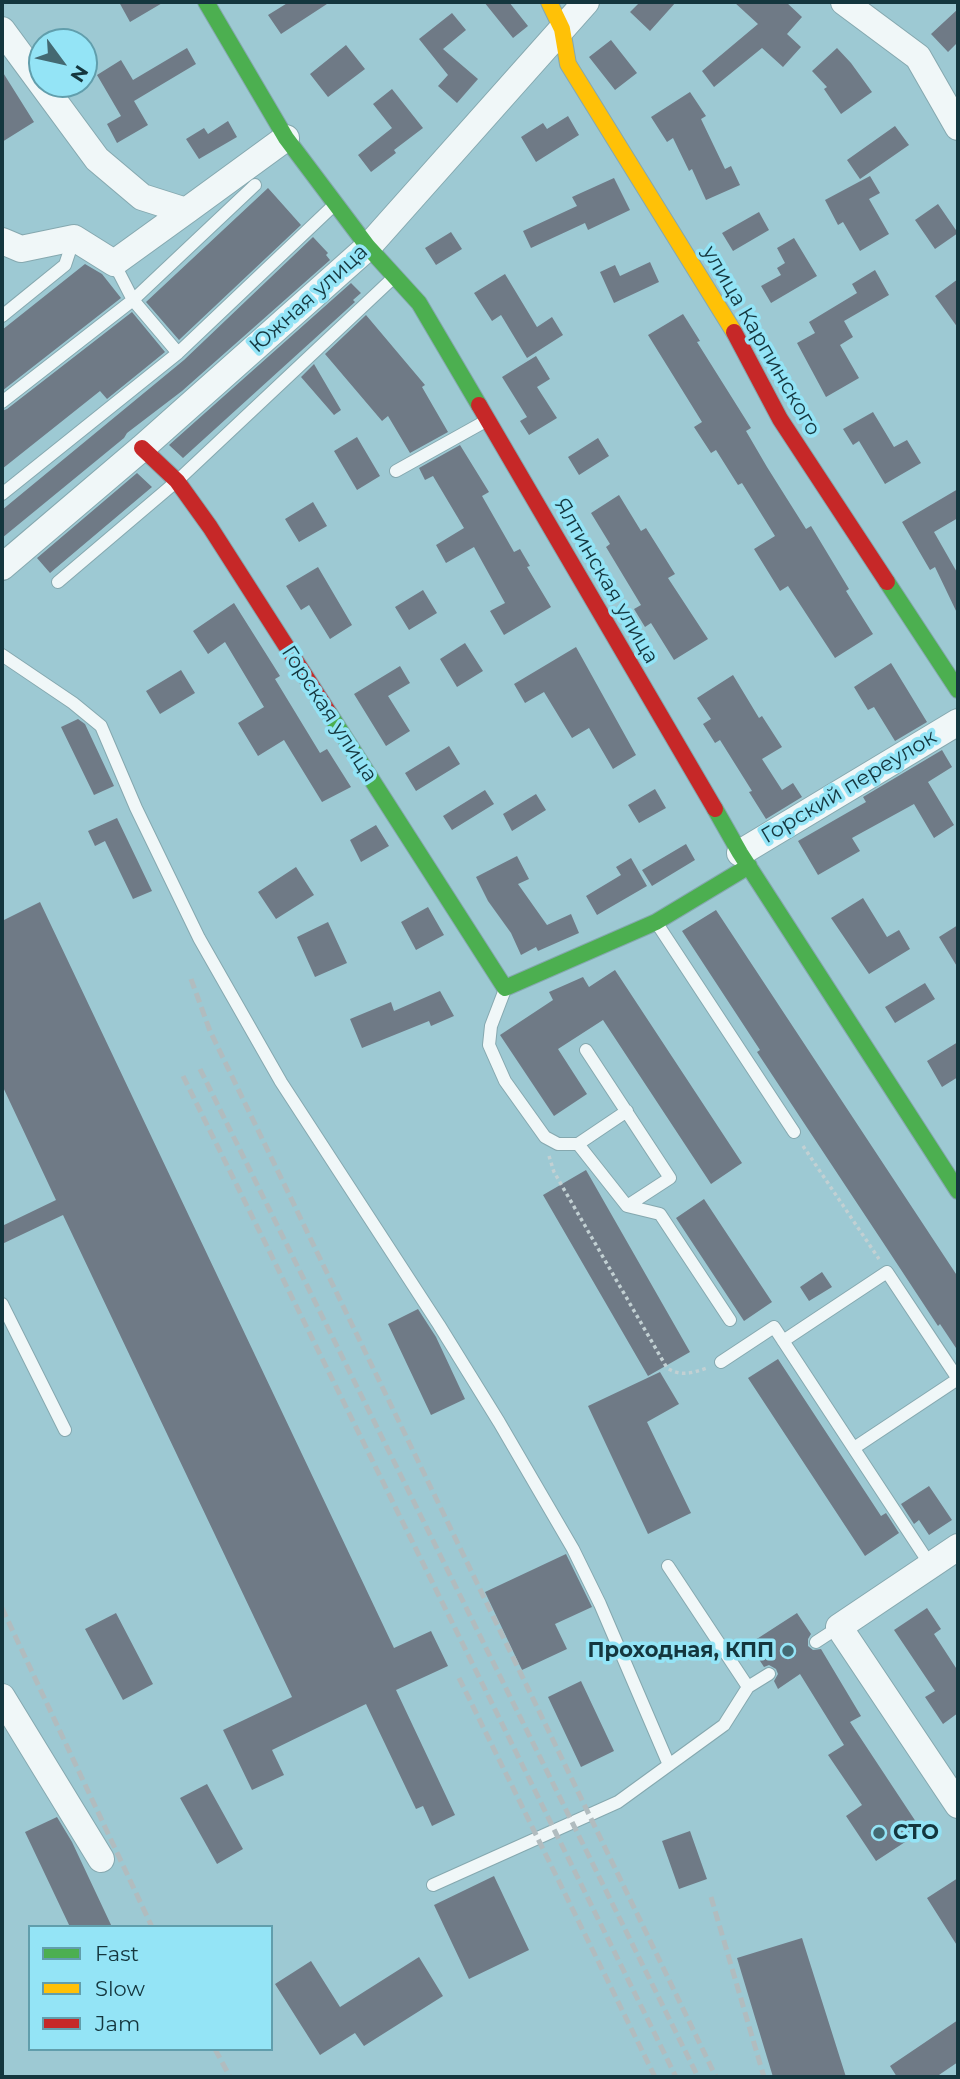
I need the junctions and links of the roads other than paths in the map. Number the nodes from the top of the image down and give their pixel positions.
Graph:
1 (206, 2) edge
2 (549, 2) edge
3 (586, 2) edge
4 (844, 2) edge
5 (562, 29) junction
6 (2, 30) edge
7 (958, 127) edge
8 (286, 138) junction
9 (255, 185) dead end
10 (336, 204) junction
11 (186, 211) junction
12 (74, 238) junction
13 (2, 241) edge
14 (368, 247) junction
15 (114, 263) junction
16 (395, 276) junction
17 (133, 300) junction
18 (2, 316) edge
19 (178, 354) junction
20 (2, 402) edge
21 (487, 420) junction
22 (142, 448) junction
23 (397, 471) dead end
24 (177, 481) junction
25 (2, 494) edge
26 (2, 567) edge
27 (58, 582) dead end
28 (2, 655) edge
29 (958, 690) edge
30 (958, 722) edge
31 (745, 860) junction
32 (656, 922) junction
33 (505, 988) junction
34 (586, 1050) dead end
35 (627, 1111) junction
36 (794, 1132) road end
37 (578, 1144) junction
38 (958, 1191) edge
39 (627, 1206) junction
40 (2, 1304) edge
41 (730, 1320) dead end
42 (783, 1341) junction
43 (721, 1362) road end
44 (958, 1379) edge
45 (65, 1430) dead end
46 (854, 1448) junction
47 (958, 1547) edge
48 (668, 1566) dead end
49 (931, 1566) junction
50 (839, 1627) junction
51 (816, 1642) dead end
52 (769, 1674) dead end
53 (748, 1687) junction
54 (2, 1698) edge
55 (669, 1765) junction
56 (958, 1805) edge
57 (100, 1859) dead end
58 (433, 1885) dead end

1 - 8 street, Ялтинская улица
2 - 5 street, улица Карпинского
3 - 5 street, Южная улица
4 - 7 street
5 - 14 street, Южная улица
5 - 29 street, улица Карпинского
6 - 11 street
8 - 10 street, Ялтинская улица
8 - 11 street
9 - 17 lane
10 - 14 street, Ялтинская улица
10 - 19 lane
11 - 15 street
12 - 13 street
12 - 15 street
12 - 18 lane
14 - 16 street, Ялтинская улица
14 - 22 street, Южная улица
15 - 17 lane
16 - 21 street, Ялтинская улица
16 - 24 lane
17 - 19 lane
17 - 20 lane
19 - 25 lane
21 - 23 lane
21 - 31 street, Ялтинская улица
22 - 24 street, Горская улица
22 - 26 street, Южная улица
24 - 27 lane
24 - 33 street, Горская улица
28 - 55 lane
30 - 31 street, Горский переулок
31 - 32 street, Горский переулок
31 - 38 street, Ялтинская улица
32 - 33 street, Горский переулок
32 - 36 lane
33 - 37 lane
34 - 35 lane
35 - 37 lane
35 - 39 lane
37 - 39 lane
39 - 41 lane
40 - 45 lane
42 - 43 lane
42 - 44 lane
42 - 46 lane
44 - 46 lane
46 - 49 lane
47 - 49 street
48 - 53 lane
49 - 50 street
50 - 51 lane
50 - 56 street
52 - 53 lane
53 - 55 lane
54 - 57 street
55 - 58 lane

